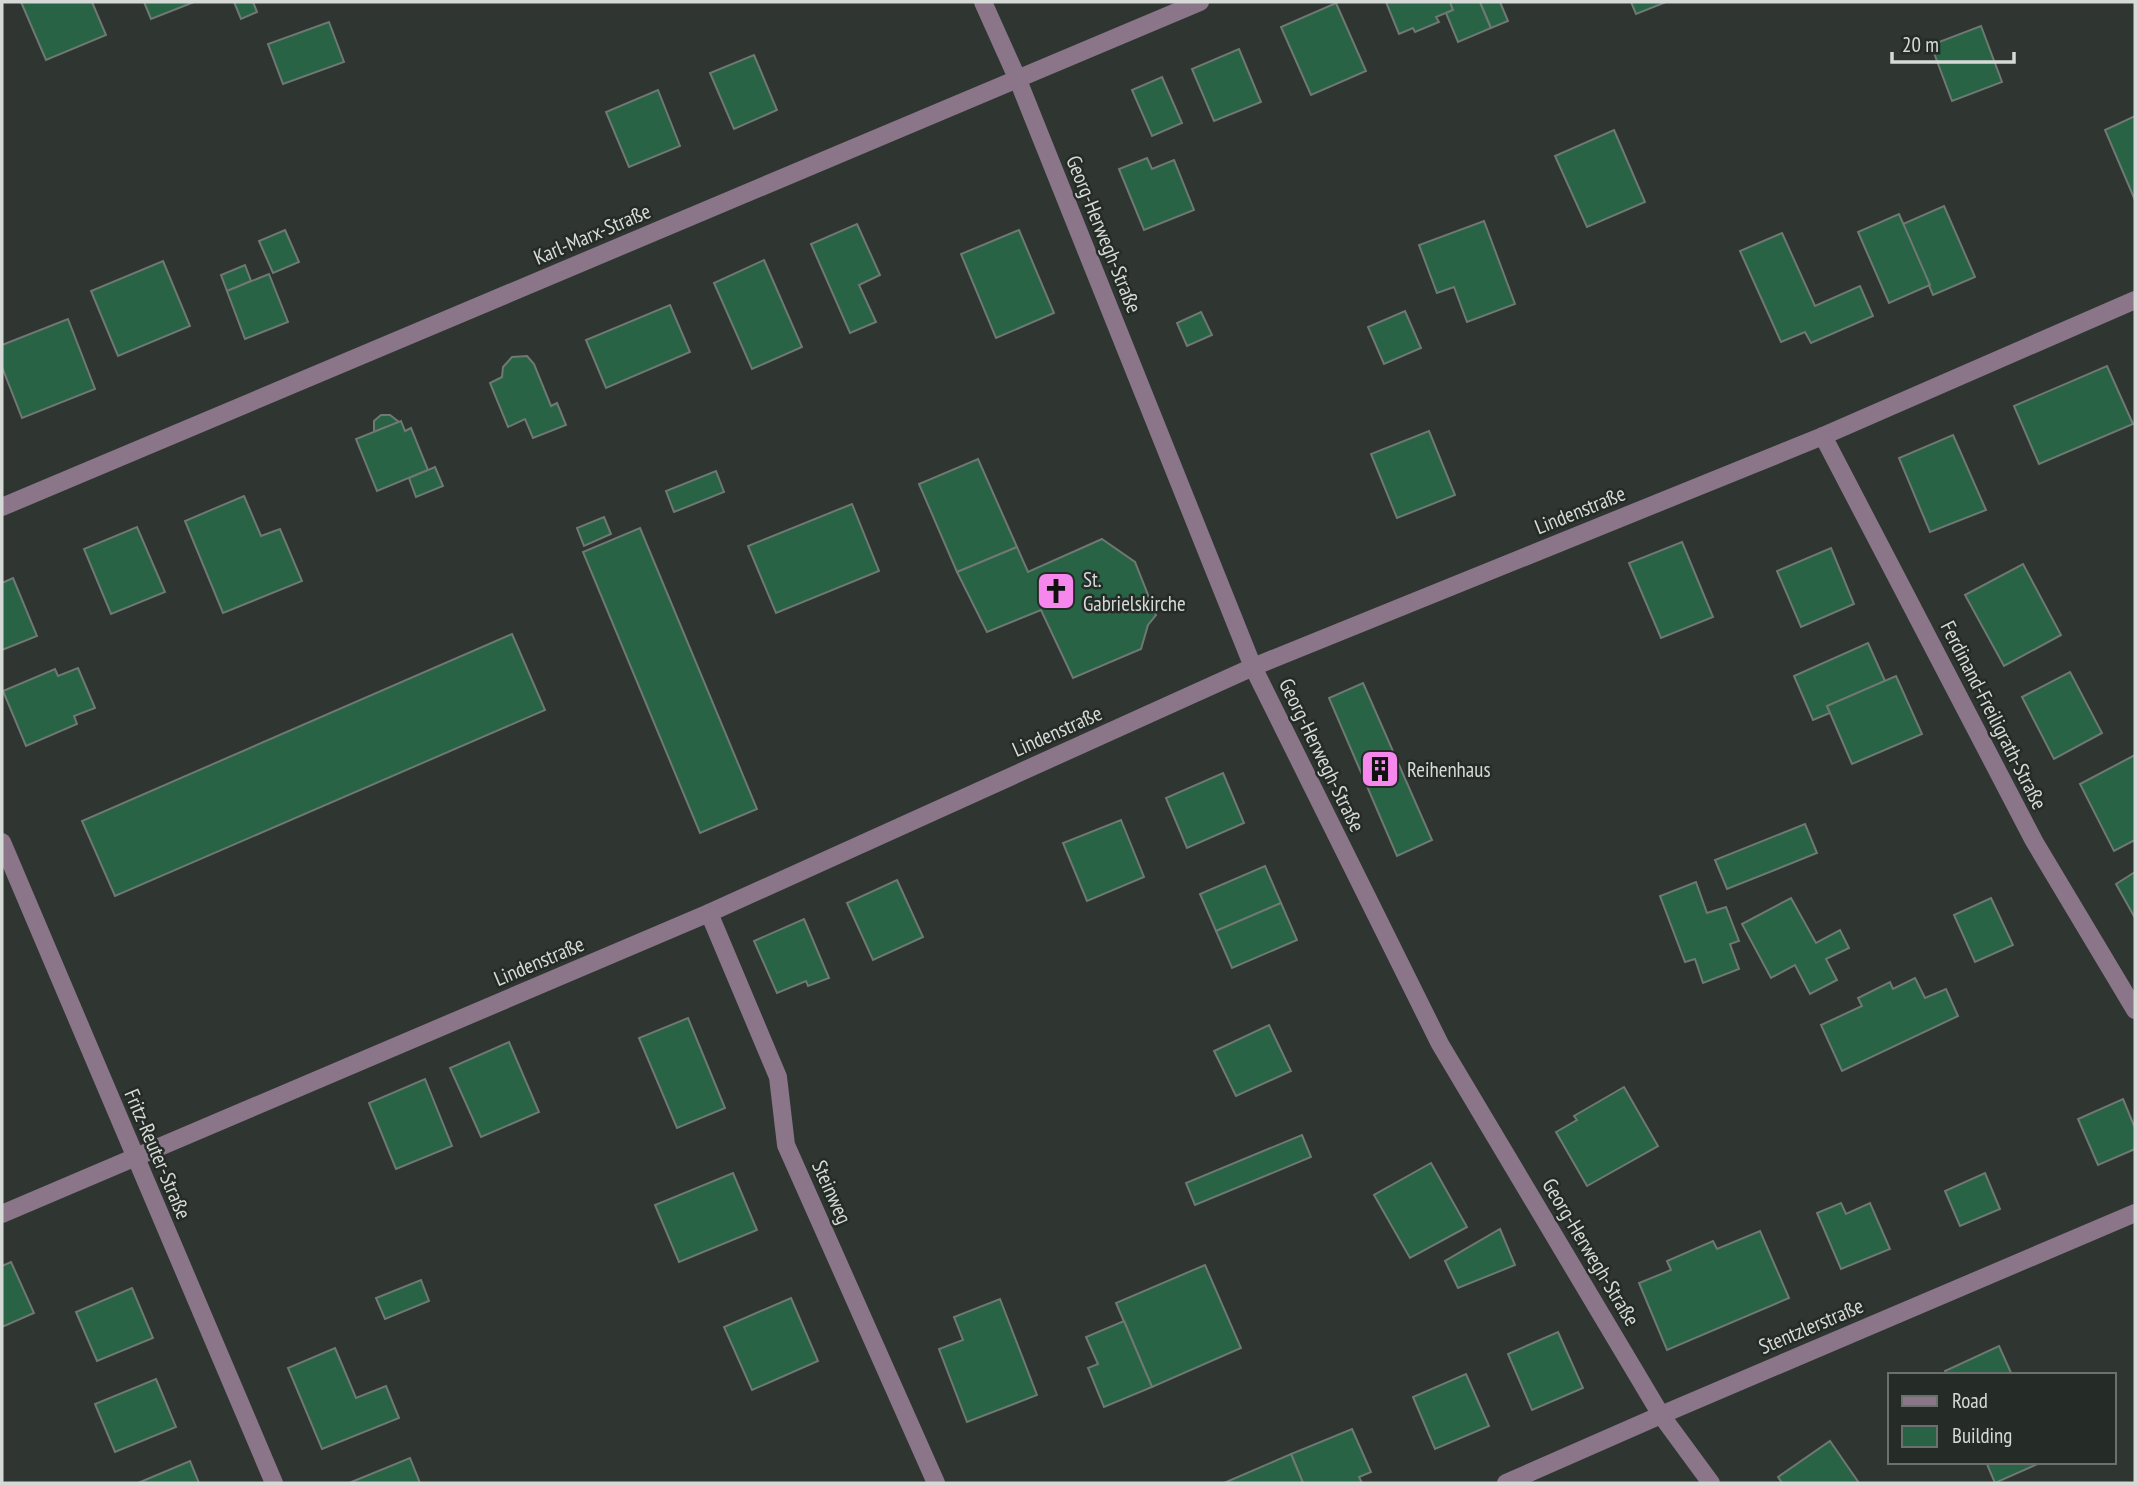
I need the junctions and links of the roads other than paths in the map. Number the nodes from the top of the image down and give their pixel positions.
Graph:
1 (983, 2) edge
2 (1199, 2) edge
3 (1018, 80) junction
4 (2135, 300) edge
5 (1823, 436) junction
6 (2, 507) edge
7 (1253, 667) junction
8 (2, 842) edge
9 (709, 913) junction
10 (2135, 1010) edge
11 (134, 1157) junction
12 (2135, 1213) edge
13 (2, 1214) edge
14 (1661, 1415) junction
15 (274, 1483) edge
16 (936, 1483) edge
17 (1506, 1483) edge
18 (1711, 1483) edge

1 - 3 street, Georg-Herwegh-Straße
2 - 3 street, Karl-Marx-Straße
3 - 6 street, Karl-Marx-Straße
3 - 7 street, Georg-Herwegh-Straße
4 - 5 street, Lindenstraße
5 - 7 street, Lindenstraße
5 - 10 street, Ferdinand-Freiligrath-Straße
7 - 9 street, Lindenstraße
7 - 14 street, Georg-Herwegh-Straße
8 - 11 street, Fritz-Reuter-Straße
9 - 11 street, Lindenstraße
9 - 16 street, Steinweg
11 - 13 street, Lindenstraße
11 - 15 street, Fritz-Reuter-Straße
12 - 14 street, Stentzlerstraße
14 - 17 street, Stentzlerstraße
14 - 18 street, Georg-Herwegh-Straße

